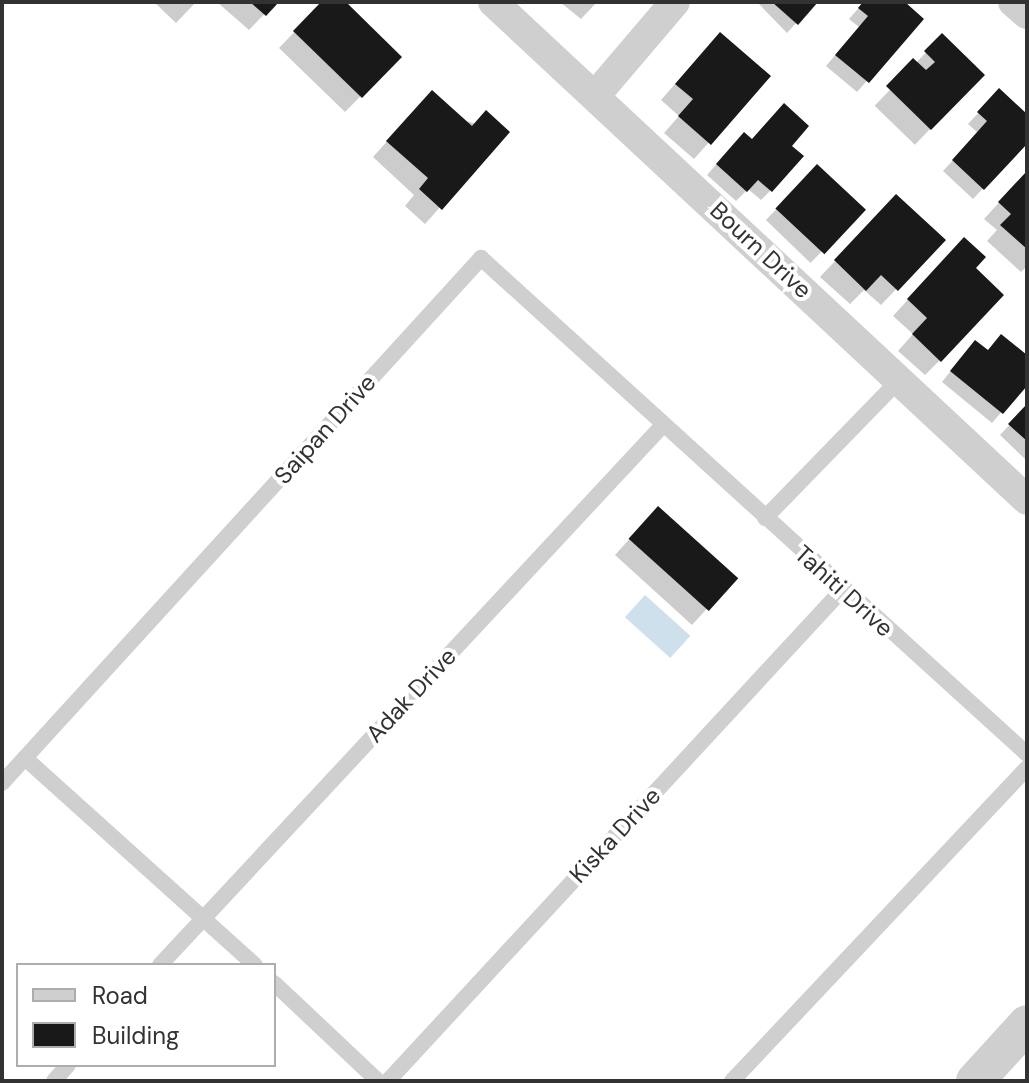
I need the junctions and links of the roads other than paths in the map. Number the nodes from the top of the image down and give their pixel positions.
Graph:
1 (493, 2) edge
2 (675, 2) edge
3 (1013, 2) edge
4 (1027, 14) edge
5 (595, 96) junction
6 (900, 379) junction
7 (663, 425) junction
8 (1027, 500) edge
9 (765, 518) junction
10 (842, 590) junction
11 (1027, 754) edge
12 (25, 758) junction
13 (1027, 768) edge
14 (2, 783) edge
15 (204, 917) junction
16 (162, 963) edge
17 (253, 963) edge
18 (276, 985) edge
19 (1027, 1024) edge
20 (378, 1081) edge
21 (388, 1081) edge
22 (732, 1081) edge
23 (975, 1081) edge

1 - 5 street, Bourn Drive
2 - 5 street
3 - 4 street
5 - 6 street, Bourn Drive
6 - 8 street, Bourn Drive
6 - 9 lane
7 - 9 lane, Tahiti Drive
7 - 12 lane, Saipan Drive
7 - 15 lane, Adak Drive
9 - 10 lane, Tahiti Drive
10 - 11 lane, Tahiti Drive
10 - 21 lane, Kiska Drive
12 - 14 lane, Saipan Drive
12 - 15 lane
13 - 22 lane
15 - 16 lane, Adak Drive
15 - 17 lane
18 - 20 lane
19 - 23 street

